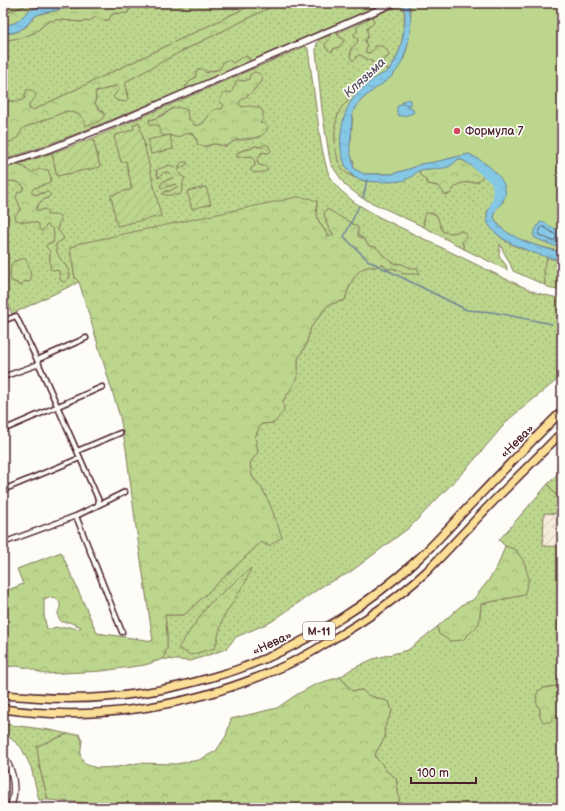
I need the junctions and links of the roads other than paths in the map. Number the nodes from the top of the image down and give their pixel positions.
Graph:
1 (393, 3) edge
2 (3, 165) edge
3 (3, 321) edge
4 (86, 338) dead end
5 (38, 362) junction
6 (3, 377) edge
7 (102, 387) dead end
8 (57, 407) junction
9 (562, 412) edge
10 (3, 430) edge
11 (562, 432) edge
12 (120, 433) dead end
13 (77, 451) junction
14 (80, 458) junction
15 (3, 490) edge
16 (125, 492) dead end
17 (98, 504) junction
18 (76, 516) junction
19 (3, 543) edge
20 (122, 632) dead end
21 (3, 695) edge
22 (3, 709) edge
23 (3, 756) edge
24 (10, 808) edge

1 - 2 street
3 - 5 street
4 - 5 street
5 - 6 street
5 - 8 street
7 - 8 street
8 - 10 street
8 - 13 street
9 - 21 highway, «Нева» / М-11
11 - 22 highway, М-11
12 - 13 street
13 - 14 street
14 - 15 street
14 - 17 street
16 - 17 street
17 - 18 street
18 - 19 street
18 - 20 street
23 - 24 street

